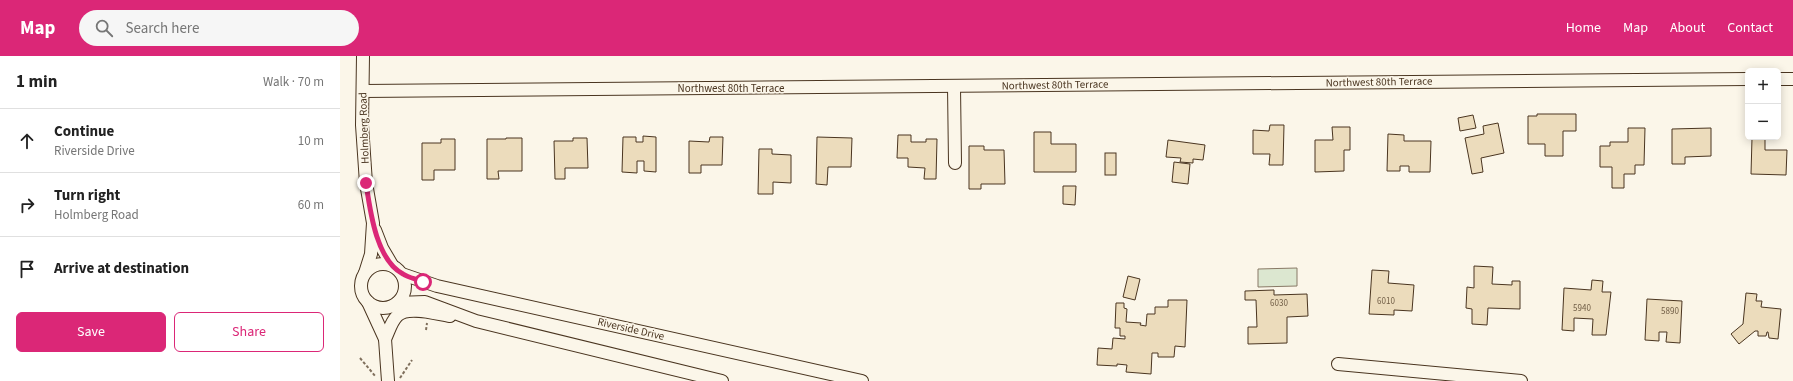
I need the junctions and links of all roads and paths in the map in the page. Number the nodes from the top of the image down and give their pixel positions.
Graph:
1 (364, 56) edge
2 (1745, 79) edge
3 (1781, 79) edge
4 (1793, 79) edge
5 (954, 87) junction
6 (362, 91) junction
7 (955, 163) dead end
8 (372, 223) junction
9 (392, 265) junction
10 (365, 273) junction
11 (402, 274) junction
12 (368, 302) junction
13 (396, 304) junction
14 (476, 321) junction
15 (386, 338) junction
16 (360, 358) dead end
17 (412, 360) dead end
18 (1338, 364) dead end
19 (380, 381) edge
20 (388, 381) edge
21 (398, 381) edge
22 (722, 381) edge
23 (862, 381) edge
24 (1521, 381) edge

1 - 6 street, Holmberg Road
2 - 5 street, Northwest 80th Terrace
3 - 4 street
5 - 6 street, Northwest 80th Terrace
5 - 7 street
6 - 8 street, Holmberg Road
8 - 9 street, Holmberg Road
8 - 10 street, Holmberg Road
9 - 10 street
9 - 11 street
10 - 12 street
11 - 13 street
11 - 23 street, Riverside Drive
12 - 13 street
12 - 15 street
13 - 14 street
13 - 15 street
14 - 15 street
14 - 22 street
15 - 20 street
16 - 19 path
17 - 21 path
18 - 24 street

